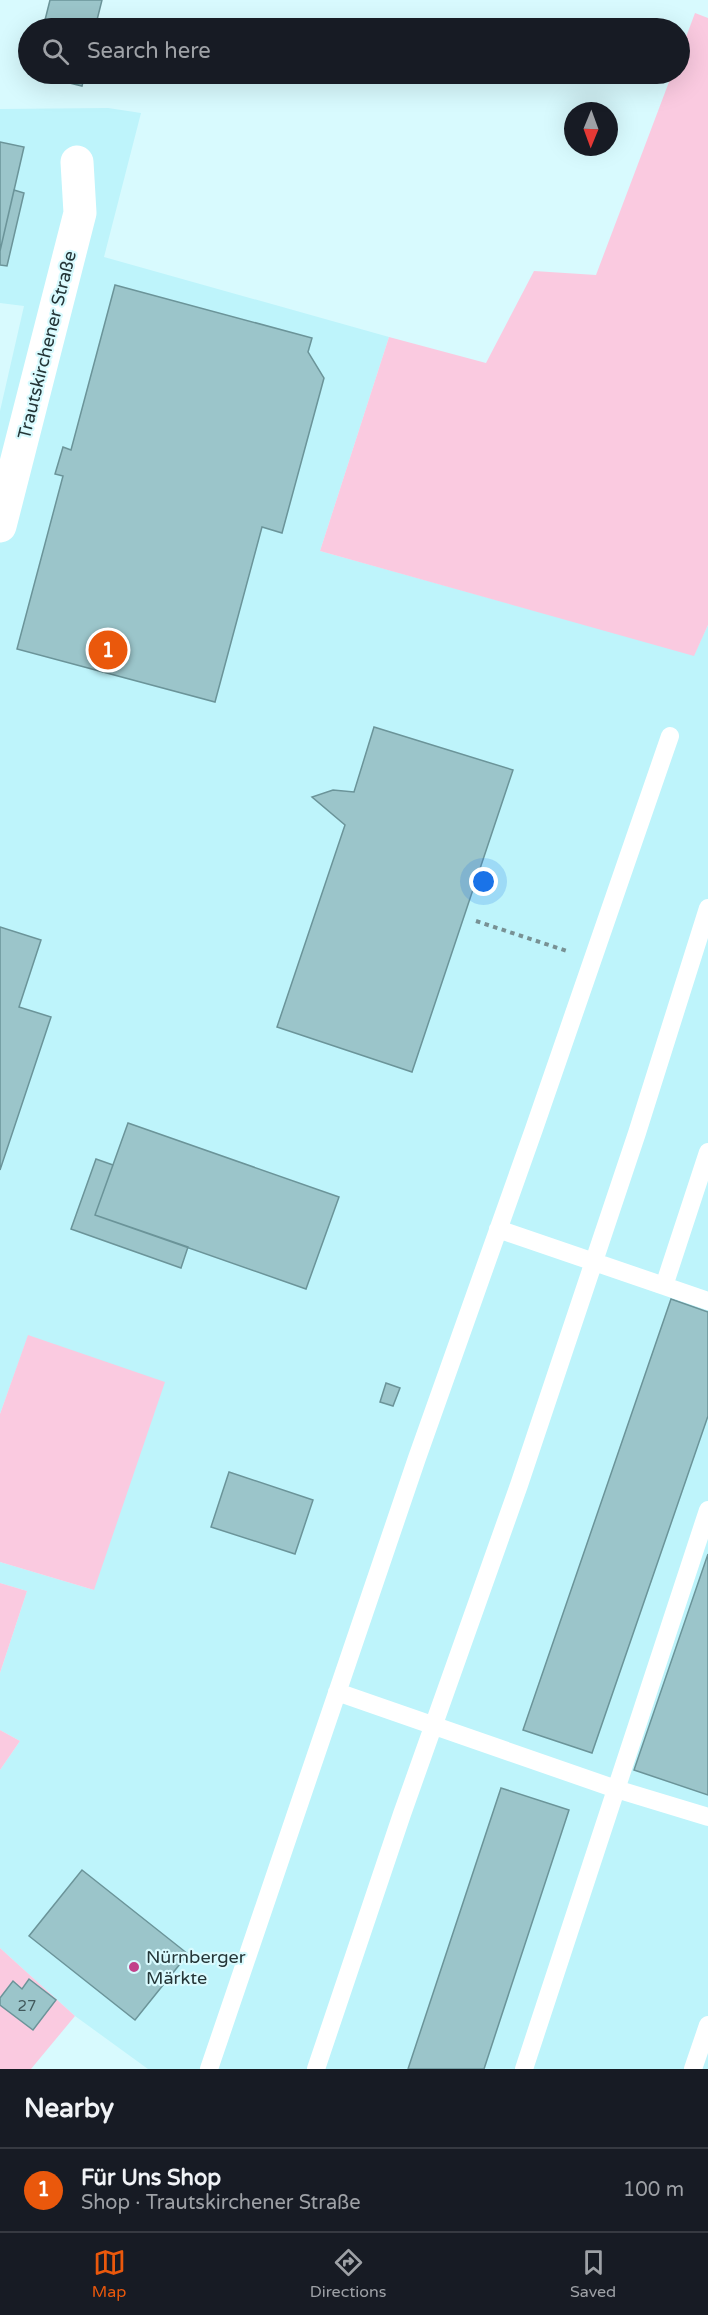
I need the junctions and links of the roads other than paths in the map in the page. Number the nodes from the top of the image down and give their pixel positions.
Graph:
1 (77, 162) dead end
2 (0, 526) edge
3 (670, 736) dead end
4 (708, 908) edge
5 (708, 1152) edge
6 (498, 1229) junction
7 (594, 1262) junction
8 (664, 1286) junction
9 (708, 1301) edge
10 (708, 1510) edge
11 (337, 1692) junction
12 (435, 1725) junction
13 (616, 1789) junction
14 (708, 1817) edge
15 (708, 2025) edge
16 (209, 2069) edge
17 (316, 2069) edge
18 (524, 2069) edge
19 (693, 2069) edge

1 - 2 street, Trautskirchener Straße
3 - 6 lane
4 - 7 lane
5 - 8 lane
6 - 7 lane
6 - 11 lane
7 - 8 lane
7 - 12 lane
8 - 9 lane
10 - 13 lane
11 - 12 lane
11 - 16 lane
12 - 13 lane
12 - 17 lane
13 - 14 lane
13 - 18 lane
15 - 19 lane

